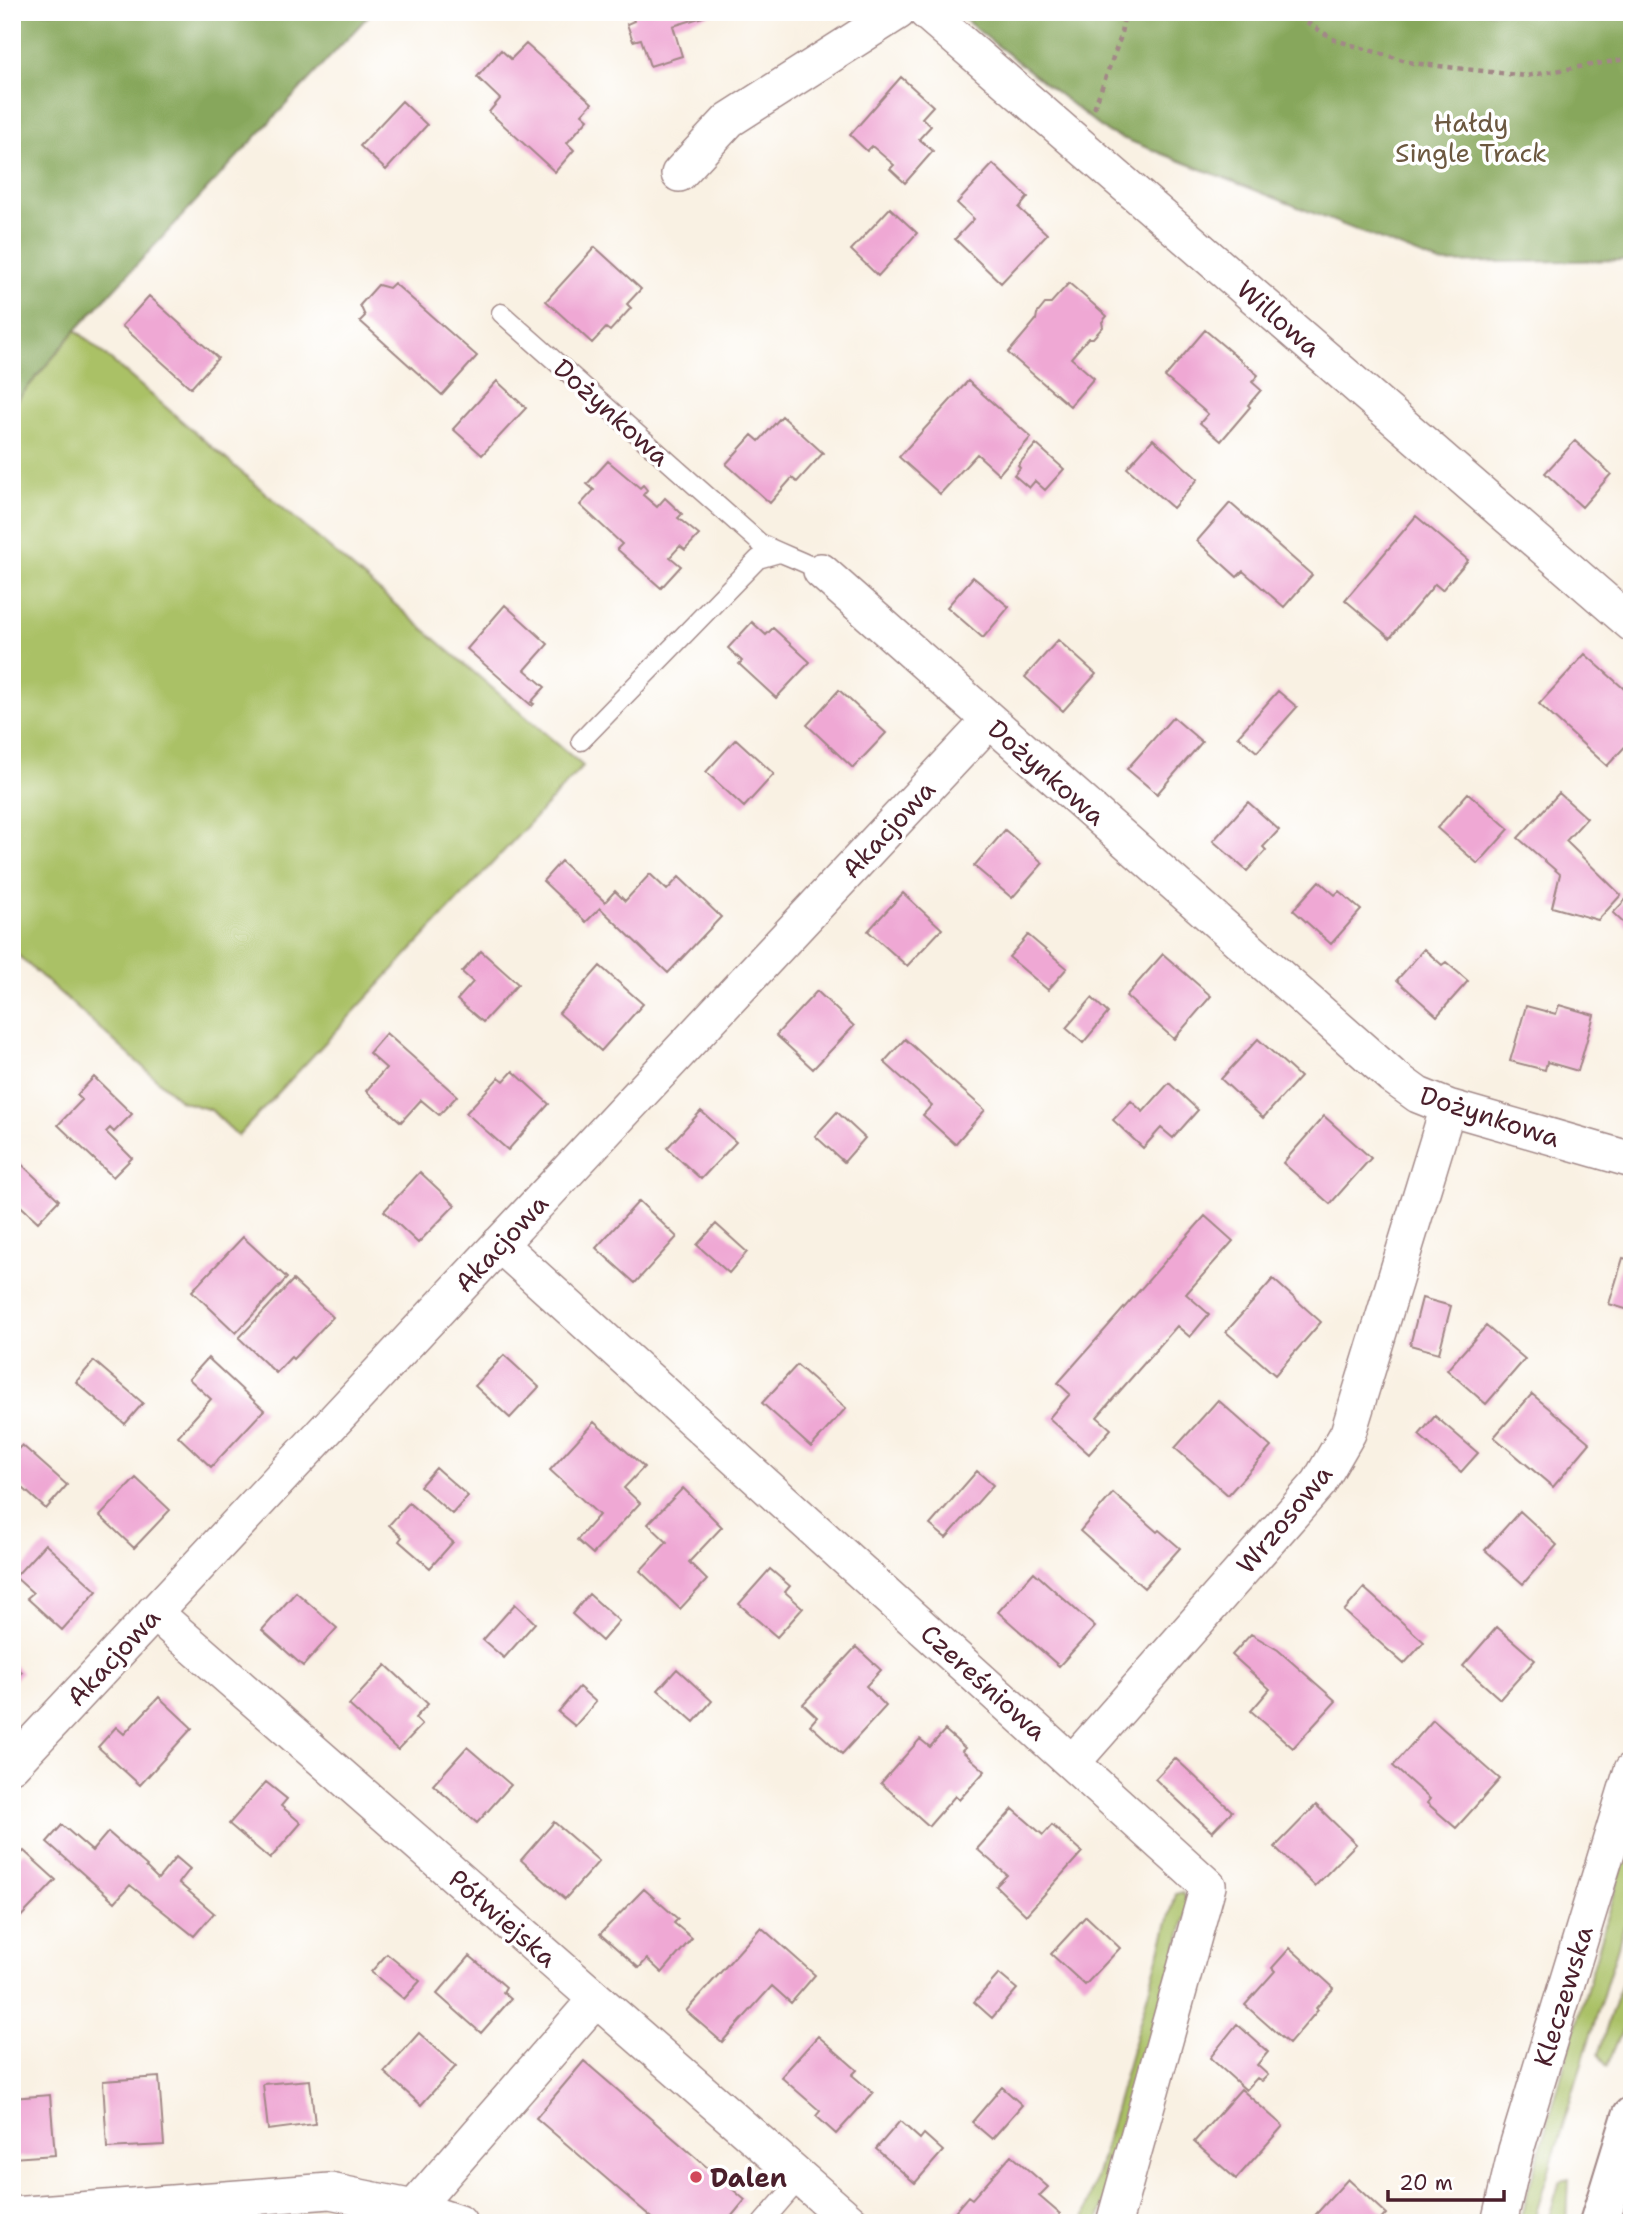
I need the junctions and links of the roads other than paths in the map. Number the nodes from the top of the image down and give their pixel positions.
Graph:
1 (898, 12) edge
2 (926, 12) edge
3 (679, 174) dead end
4 (501, 313) dead end
5 (779, 553) junction
6 (821, 571) joint
7 (1632, 624) edge
8 (989, 721) junction
9 (581, 741) dead end
10 (1448, 1107) junction
11 (1632, 1160) edge
12 (499, 1244) junction
13 (155, 1612) junction
14 (1073, 1762) junction
15 (12, 1765) edge
16 (1632, 1770) edge
17 (596, 1999) junction
18 (1632, 2116) edge
19 (800, 2179) junction
20 (414, 2208) junction
21 (12, 2215) edge
22 (459, 2223) edge
23 (762, 2223) edge
24 (852, 2223) edge
25 (1114, 2223) edge
26 (1499, 2223) edge
27 (1599, 2223) edge

1 - 3 street
2 - 7 street, Willowa
4 - 5 lane, Dożynkowa
5 - 6 lane, Dożynkowa
5 - 9 lane
6 - 8 street, Dożynkowa
8 - 10 street, Dożynkowa
8 - 12 street, Akacjowa
10 - 11 street, Dożynkowa
10 - 14 street, Wrzosowa
12 - 13 street, Akacjowa
12 - 14 street, Czereśniowa
13 - 15 street, Akacjowa
13 - 17 street, Półwiejska
14 - 25 street, Czereśniowa
16 - 26 street, Kleczewska
17 - 19 street, Półwiejska
17 - 20 street
18 - 27 main road
19 - 23 lane
19 - 24 street, Półwiejska
20 - 21 street
20 - 22 street

